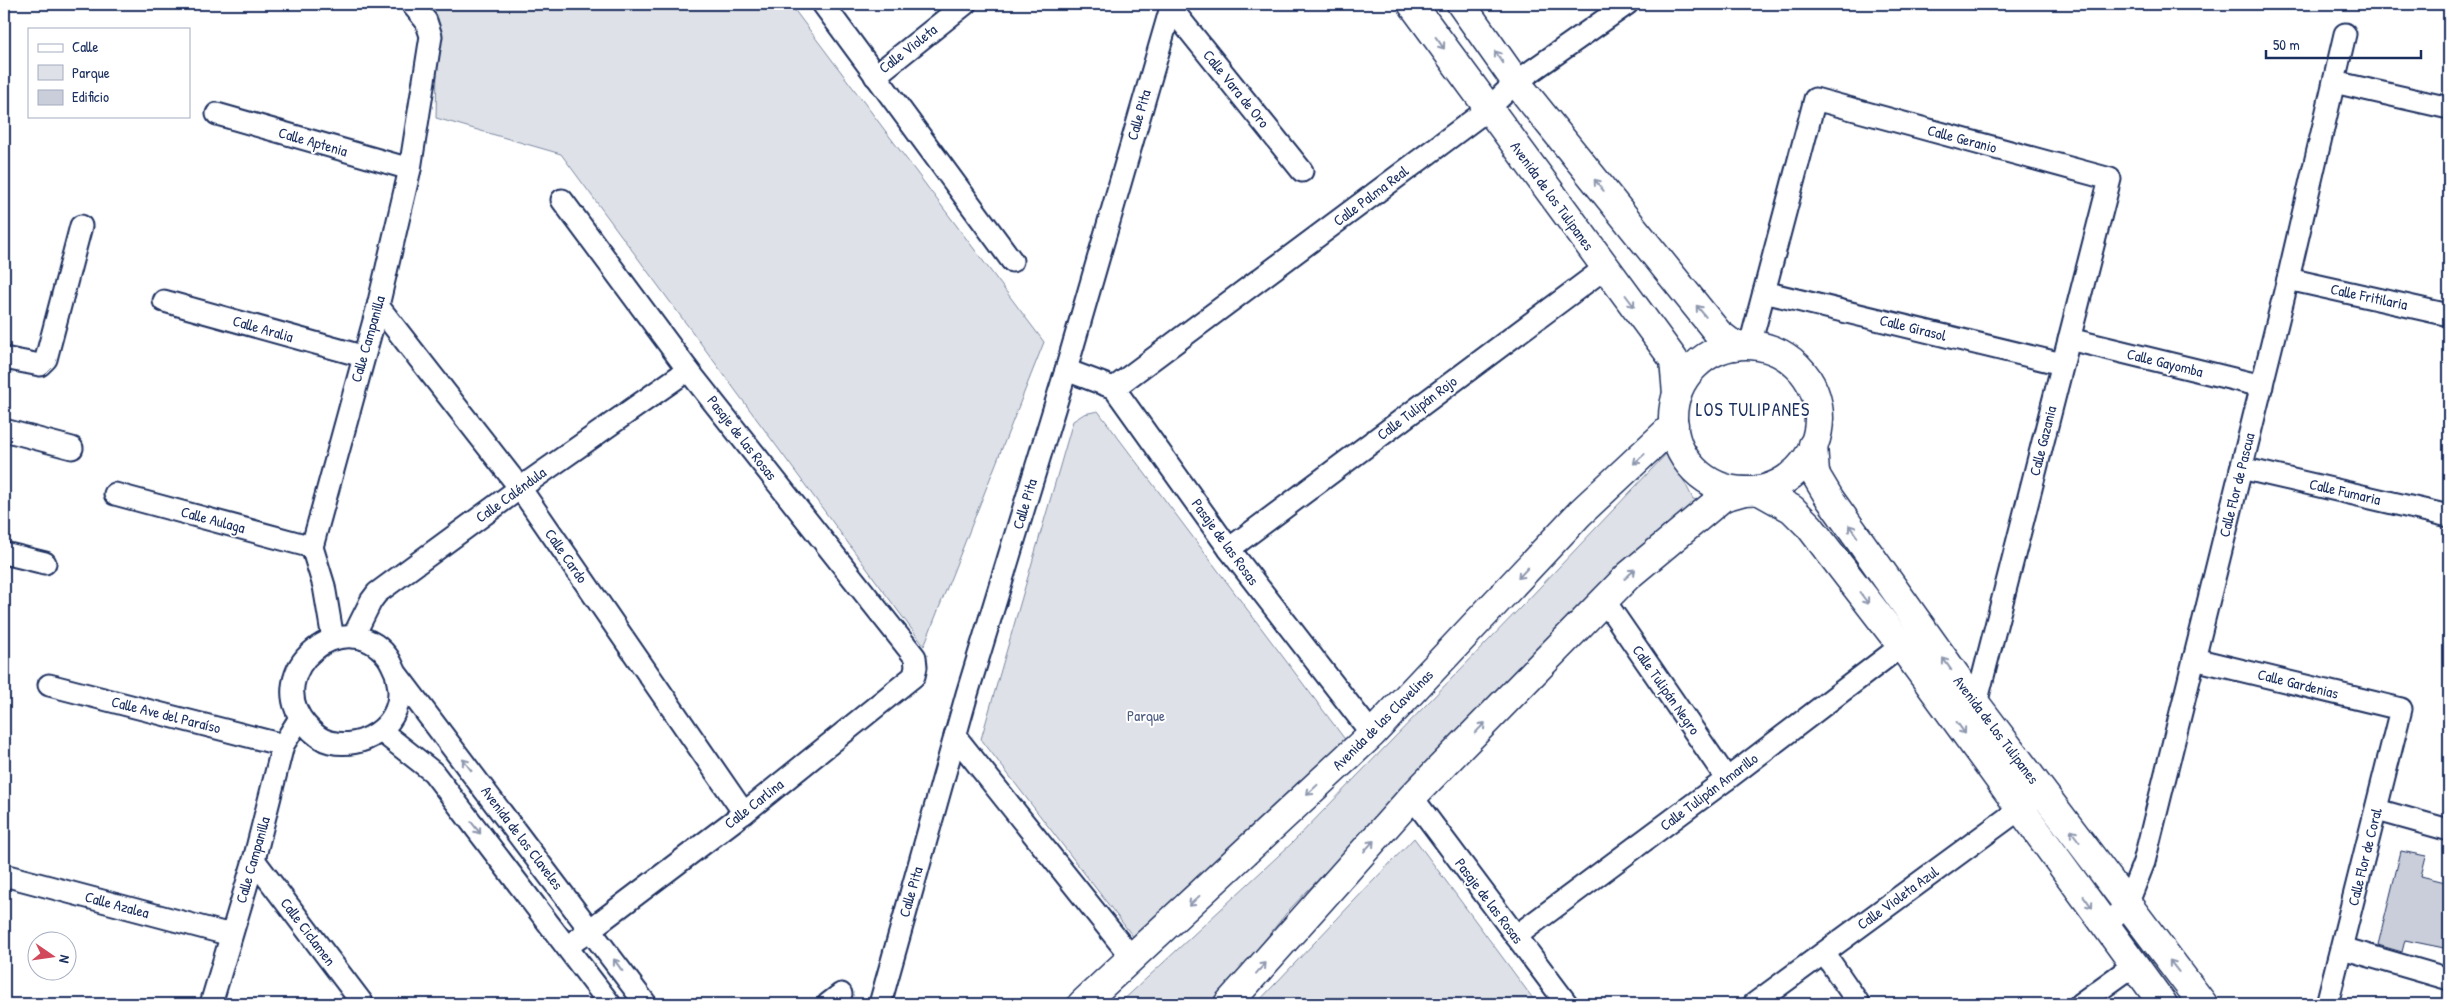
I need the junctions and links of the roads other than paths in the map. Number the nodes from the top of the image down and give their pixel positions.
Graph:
1 (412, 4) edge
2 (823, 4) edge
3 (966, 4) edge
4 (1412, 4) edge
5 (1461, 4) edge
6 (1627, 4) edge
7 (1171, 6) edge
8 (2345, 34) dead end
9 (875, 76) junction
10 (1516, 82) junction
11 (2334, 82) junction
12 (2449, 108) edge
13 (1488, 109) junction
14 (217, 114) dead end
15 (410, 169) junction
16 (1302, 170) dead end
17 (2110, 179) joint
18 (562, 200) dead end
19 (81, 226) dead end
20 (1012, 261) dead end
21 (1605, 268) junction
22 (2288, 279) junction
23 (1764, 292) junction
24 (164, 301) dead end
25 (378, 306) junction
26 (2449, 315) edge
27 (2069, 339) junction
28 (1743, 345) junction
29 (362, 356) junction
30 (4, 358) edge
31 (2062, 364) junction
32 (688, 370) junction
33 (1066, 370) junction
34 (2262, 386) junction
35 (1114, 388) junction
36 (1677, 394) junction
37 (1674, 425) junction
38 (4, 430) edge
39 (1814, 445) junction
40 (72, 448) dead end
41 (2241, 468) junction
42 (520, 488) junction
43 (1751, 491) junction
44 (114, 494) dead end
45 (2448, 516) edge
46 (312, 547) junction
47 (1229, 549) junction
48 (4, 553) edge
49 (44, 563) dead end
50 (1604, 600) junction
51 (1923, 630) junction
52 (343, 638) junction
53 (1901, 645) junction
54 (2194, 659) junction
55 (396, 673) junction
56 (914, 676) joint
57 (49, 685) dead end
58 (1976, 704) junction
59 (2401, 709) joint
60 (300, 718) junction
61 (382, 731) junction
62 (1372, 734) junction
63 (955, 736) junction
64 (283, 745) junction
65 (1727, 780) junction
66 (2042, 793) junction
67 (1412, 797) junction
68 (2021, 809) junction
69 (2377, 810) junction
70 (744, 813) junction
71 (2449, 830) edge
72 (254, 860) junction
73 (4, 875) edge
74 (2127, 905) junction
75 (2105, 925) junction
76 (592, 930) junction
77 (230, 935) junction
78 (1516, 936) junction
79 (568, 947) junction
80 (2342, 948) junction
81 (1824, 953) junction
82 (1132, 958) junction
83 (2134, 965) junction
84 (2449, 978) edge
85 (211, 1004) edge
86 (363, 1004) edge
87 (610, 1004) edge
88 (646, 1004) edge
89 (880, 1004) edge
90 (1082, 1004) edge
91 (1228, 1004) edge
92 (1566, 1004) edge
93 (1754, 1004) edge
94 (1859, 1004) edge
95 (2080, 1004) edge
96 (2163, 1004) edge
97 (2203, 1004) edge
98 (2327, 1004) edge

1 - 15 street, Calle Campanilla
2 - 9 street
3 - 9 street, Calle Violeta
4 -> 13 street, Avenida de los Tulipanes
10 -> 5 street
6 - 10 street, Calle Palma Real
7 - 16 street, Calle Vara de Oro
7 - 33 street, Calle Pita
8 - 11 street, Calle Flor de Pascua
9 - 20 street
10 - 13 street, Calle Palma Real
28 -> 10 street
11 - 12 street
11 - 22 street, Calle Flor de Pascua
13 - 21 street, Avenida de los Tulipanes
13 - 35 street, Calle Palma Real
14 - 15 street, Calle Aptenia
15 - 25 street, Calle Campanilla
17 - 23 street, Calle Geranio
17 - 27 street, Calle Gazania
18 - 32 street, Pasaje de las Rosas
19 - 30 street
21 -> 36 street, Avenida de los Tulipanes
21 - 47 street, Calle Tulipán Rojo
22 - 26 street, Calle Fritilaria
22 - 34 street, Calle Flor de Pascua
23 - 28 street
23 - 31 street, Calle Girasol
24 - 29 street, Calle Aralia
25 - 29 street, Calle Campanilla
25 - 42 street, Calle Cardo
27 - 31 street, Calle Gazania
27 - 34 street, Calle Gayomba
28 - 36 street
28 - 39 street
29 - 46 street, Calle Campanilla
31 - 58 street, Calle Gazania
32 - 42 street, Calle Caléndula
32 - 56 street, Pasaje de las Rosas
33 - 35 street
33 - 63 street, Calle Pita
34 - 41 street, Calle Flor de Pascua
35 - 47 street, Pasaje de las Rosas
36 - 37 street
37 - 43 street
37 -> 62 street, Avenida de las Clavelinas
38 - 40 street
39 - 43 street
51 -> 39 street, Avenida de los Tulipanes
41 - 45 street, Calle Fumaria
41 - 54 street, Calle Flor de Pascua
42 - 52 street, Calle Caléndula
42 - 70 street, Calle Cardo
50 -> 43 street
43 -> 53 street, Avenida de los Tulipanes
44 - 46 street, Calle Aulaga
46 - 52 street
47 - 62 street, Pasaje de las Rosas
48 - 49 street
50 - 65 street, Calle Tulipán Negro
67 -> 50 street
51 - 53 street, Calle Tulipán Amarillo
58 -> 51 street, Avenida de los Tulipanes
52 - 55 street
52 - 60 street
53 - 65 street, Calle Tulipán Amarillo
53 -> 68 street, Avenida de los Tulipanes
54 - 59 street, Calle Gardenias
54 - 74 street, Calle Flor de Pascua
55 - 61 street
76 -> 55 street, Avenida de los Claveles
56 - 70 street, Calle Carlina
57 - 64 street, Calle Ave del Paraíso
58 - 66 street, Avenida de los Tulipanes
59 - 69 street, Calle Flor de Coral
60 - 61 street
60 - 64 street, Calle Campanilla
61 -> 79 street, Avenida de los Claveles
62 -> 82 street, Avenida de las Clavelinas
63 - 82 street
63 - 89 street, Calle Pita
64 - 72 street, Calle Campanilla
65 - 78 street, Calle Tulipán Amarillo
66 - 68 street, Calle Violeta Azul
74 -> 66 street, Avenida de los Tulipanes
67 - 78 street, Pasaje de las Rosas
91 -> 67 street
68 -> 75 street, Avenida de los Tulipanes
68 - 81 street, Calle Violeta Azul
69 - 71 street
69 - 80 street, Calle Flor de Coral
70 - 76 street, Calle Carlina
72 - 77 street, Calle Campanilla
72 - 86 street, Calle Ciclamen
73 - 77 street, Calle Azalea
74 - 75 street, Calle Flor de Pascua
97 -> 74 street, Avenida de los Tulipanes
75 - 83 street, Avenida de los Tulipanes
76 - 79 street, Calle Carlina
88 -> 76 street, Avenida de los Claveles
77 - 85 street, Calle Campanilla
78 - 92 street, Pasaje de las Rosas
79 - 87 street, Avenida de los Claveles
80 - 84 street
80 - 98 street, Calle Flor de Coral
81 - 93 street, Calle Violeta Azul
81 - 94 street
82 - 90 street, Avenida de las Clavelinas
83 - 95 street
83 - 96 street, Avenida de los Tulipanes

